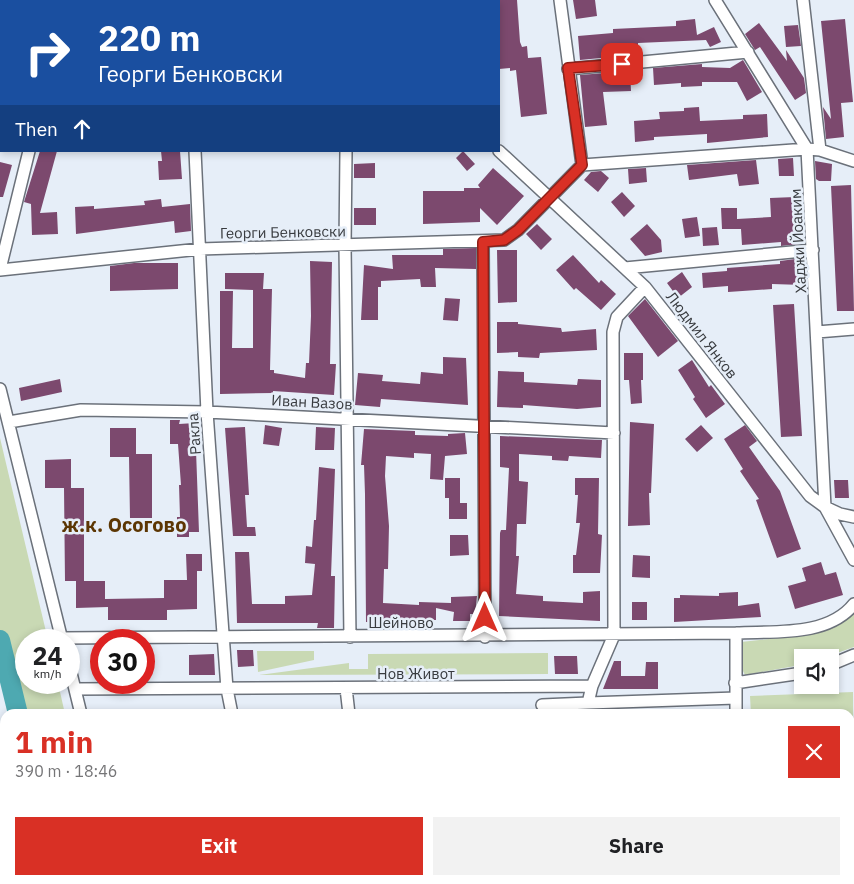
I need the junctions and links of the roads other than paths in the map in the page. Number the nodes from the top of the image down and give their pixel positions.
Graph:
1 (560, 0) edge
2 (715, 0) edge
3 (803, 0) edge
4 (748, 52) junction
5 (568, 68) junction
6 (807, 149) junction
7 (820, 150) junction
8 (29, 152) edge
9 (196, 152) edge
10 (346, 152) edge
11 (500, 152) edge
12 (854, 161) edge
13 (582, 165) junction
14 (551, 197) junction
15 (483, 242) junction
16 (344, 246) junction
17 (200, 249) junction
18 (813, 250) junction
19 (626, 268) junction
20 (0, 270) edge
21 (646, 287) junction
22 (854, 329) edge
23 (817, 332) junction
24 (0, 388) edge
25 (207, 412) junction
26 (347, 419) junction
27 (9, 422) junction
28 (485, 425) junction
29 (614, 433) junction
30 (825, 507) junction
31 (854, 517) edge
32 (854, 560) edge
33 (854, 605) edge
34 (60, 629) edge
35 (736, 633) junction
36 (614, 635) junction
37 (350, 637) junction
38 (486, 637) junction
39 (224, 638) junction
40 (80, 639) edge
41 (854, 655) edge
42 (839, 661) edge
43 (794, 673) edge
44 (735, 683) junction
45 (592, 686) junction
46 (541, 687) junction
47 (346, 688) junction
48 (80, 689) edge
49 (227, 689) junction
50 (76, 694) edge
51 (736, 698) junction
52 (588, 703) junction
53 (79, 709) edge
54 (231, 709) edge
55 (348, 709) edge
56 (542, 709) edge
57 (736, 709) edge

1 - 5 street
2 - 4 street, Хаджи Йоаким
3 - 7 street
4 - 5 street
4 - 6 street, Хаджи Йоаким
5 - 13 street
6 - 7 street
6 - 13 street
6 - 18 street, Хаджи Йоаким
7 - 12 street
8 - 20 street
9 - 17 street, Ракла
10 - 16 street
11 - 14 street, Людмил Янков
13 - 14 street, Георги Бенковски
14 - 15 street, Георги Бенковски
14 - 19 street, Людмил Янков
15 - 16 street, Георги Бенковски
15 - 28 street
16 - 17 street, Георги Бенковски
16 - 26 street
17 - 20 street, Георги Бенковски
17 - 25 street, Ракла
18 - 19 street
18 - 23 street, Хаджи Йоаким
19 - 21 street, Людмил Янков
21 - 29 street
21 - 30 street, Людмил Янков
22 - 23 street
23 - 30 street, Хаджи Йоаким
24 - 27 street
25 - 26 street, Иван Вазов
25 - 27 street, Иван Вазов
25 - 39 street, Ракла
26 - 28 street, Иван Вазов
26 - 37 street
27 - 34 street
28 - 29 street, Иван Вазов
28 - 38 street
29 - 36 street
30 - 31 street
30 - 32 street, Людмил Янков
33 - 35 street, Шейново
35 - 36 street, Шейново
35 - 44 street
36 - 38 street, Шейново
36 - 45 street
37 - 38 street, Шейново
37 - 39 street, Шейново
39 - 40 street, Шейново
39 - 49 street, Ракла
41 - 42 street
43 - 44 street
44 - 51 street
45 - 46 street, Нов Живот
45 - 52 street
46 - 47 street, Нов Живот
46 - 56 street
47 - 49 street, Нов Живот
47 - 55 street
48 - 49 street, Нов Живот
49 - 54 street, Ракла
50 - 53 street
51 - 52 street
51 - 57 street
52 - 56 street

